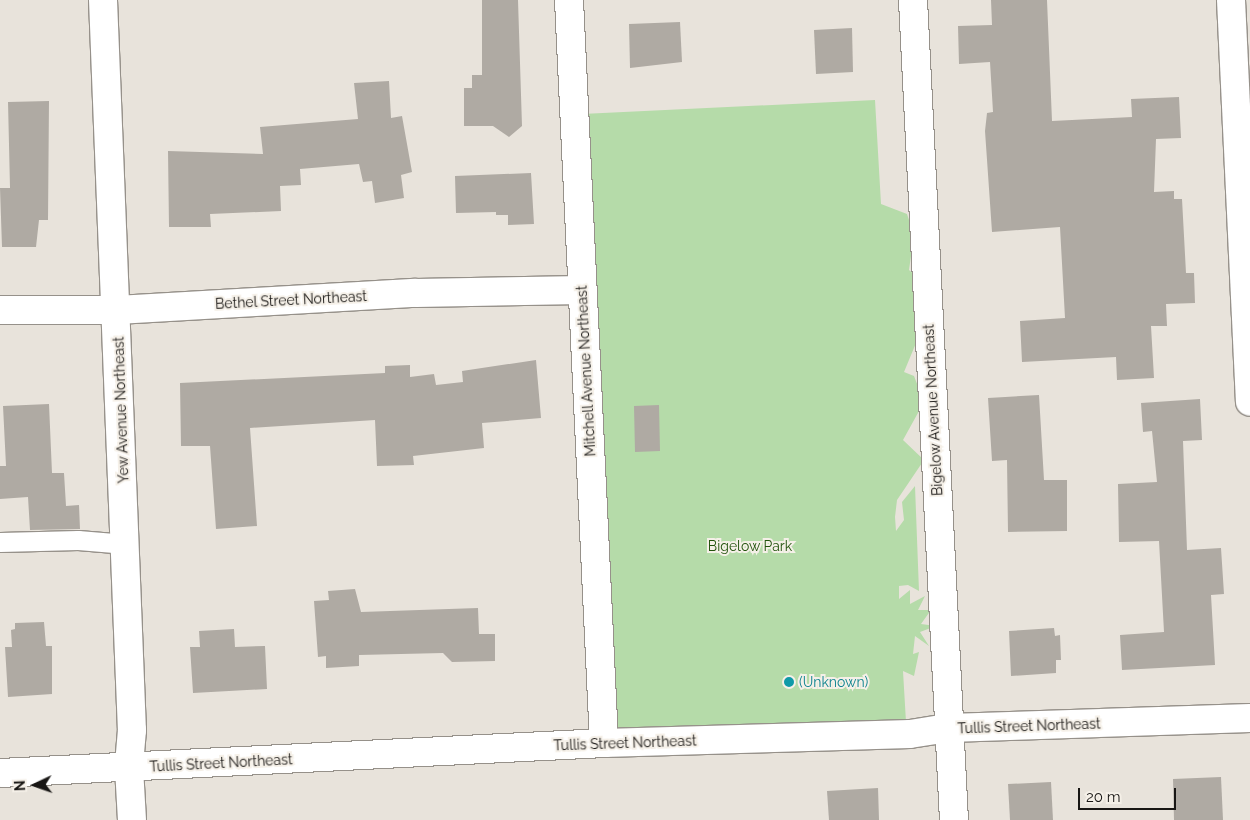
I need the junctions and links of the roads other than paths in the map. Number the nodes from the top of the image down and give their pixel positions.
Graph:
1 (103, 0) edge
2 (569, 0) edge
3 (913, 0) edge
4 (1230, 0) edge
5 (582, 290) junction
6 (0, 310) edge
7 (117, 310) junction
8 (1250, 402) edge
9 (0, 542) edge
10 (126, 544) junction
11 (1250, 718) edge
12 (949, 728) junction
13 (604, 742) junction
14 (129, 768) junction
15 (0, 773) edge
16 (132, 820) edge
17 (954, 820) edge

1 - 7 street, Yew Avenue Northeast
2 - 5 street, Mitchell Avenue Northeast
3 - 12 street, Bigelow Avenue Northeast
4 - 8 street
5 - 7 street, Bethel Street Northeast
5 - 13 street, Mitchell Avenue Northeast
6 - 7 street, Bethel Street Northeast
7 - 10 street, Yew Avenue Northeast
9 - 10 lane
10 - 14 street, Yew Avenue Northeast
11 - 12 street, Tullis Street Northeast
12 - 13 street, Tullis Street Northeast
12 - 17 street, Bigelow Avenue Northeast
13 - 14 street, Tullis Street Northeast
14 - 15 street, Tullis Street Northeast
14 - 16 street, Yew Avenue Northeast

